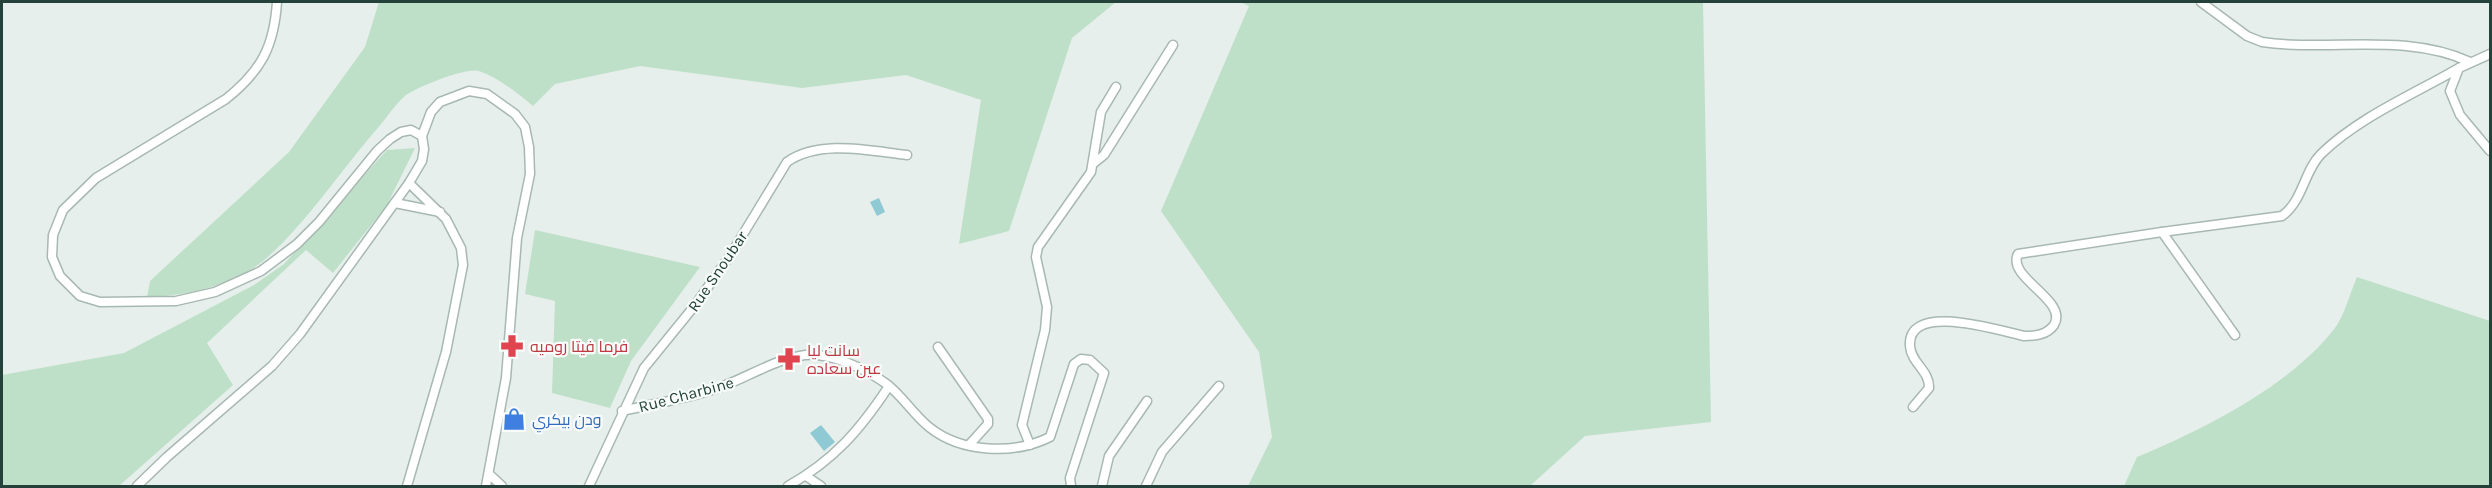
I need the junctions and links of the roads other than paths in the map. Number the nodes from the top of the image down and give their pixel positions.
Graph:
1 (277, 2) edge
2 (2202, 2) edge
3 (1173, 45) dead end
4 (2490, 54) edge
5 (2470, 62) junction
6 (2459, 68) junction
7 (1116, 87) dead end
8 (422, 136) junction
9 (2490, 151) edge
10 (907, 155) dead end
11 (1094, 163) junction
12 (409, 183) junction
13 (395, 203) junction
14 (440, 212) junction
15 (2162, 232) junction
16 (2235, 335) dead end
17 (938, 347) dead end
18 (889, 386) junction
19 (1219, 387) dead end
20 (1147, 401) dead end
21 (1913, 407) dead end
22 (622, 411) junction
23 (969, 445) junction
24 (1030, 445) junction
25 (489, 474) junction
26 (806, 476) junction
27 (137, 486) edge
28 (407, 486) edge
29 (486, 486) edge
30 (502, 486) edge
31 (590, 486) edge
32 (788, 486) edge
33 (821, 486) edge
34 (1071, 486) edge
35 (1102, 486) edge
36 (1146, 486) edge

1 - 8 street
2 - 5 street
3 - 11 street
4 - 5 street
5 - 6 street
6 - 9 street
6 - 15 street
7 - 11 street
8 - 12 street
8 - 25 street
10 - 22 street, Rue Snoubar
11 - 24 street
12 - 13 street
12 - 14 street
13 - 14 street
13 - 27 street
14 - 28 street
15 - 16 street
15 - 21 street
17 - 23 street
18 - 22 street, Rue Charbine
18 - 23 street, Rue Charbine
18 - 26 street
19 - 36 street
20 - 35 street
22 - 31 street, Rue Snoubar
23 - 24 street, Rue Charbine
24 - 34 street
25 - 29 street
25 - 30 street
26 - 32 street
26 - 33 street

